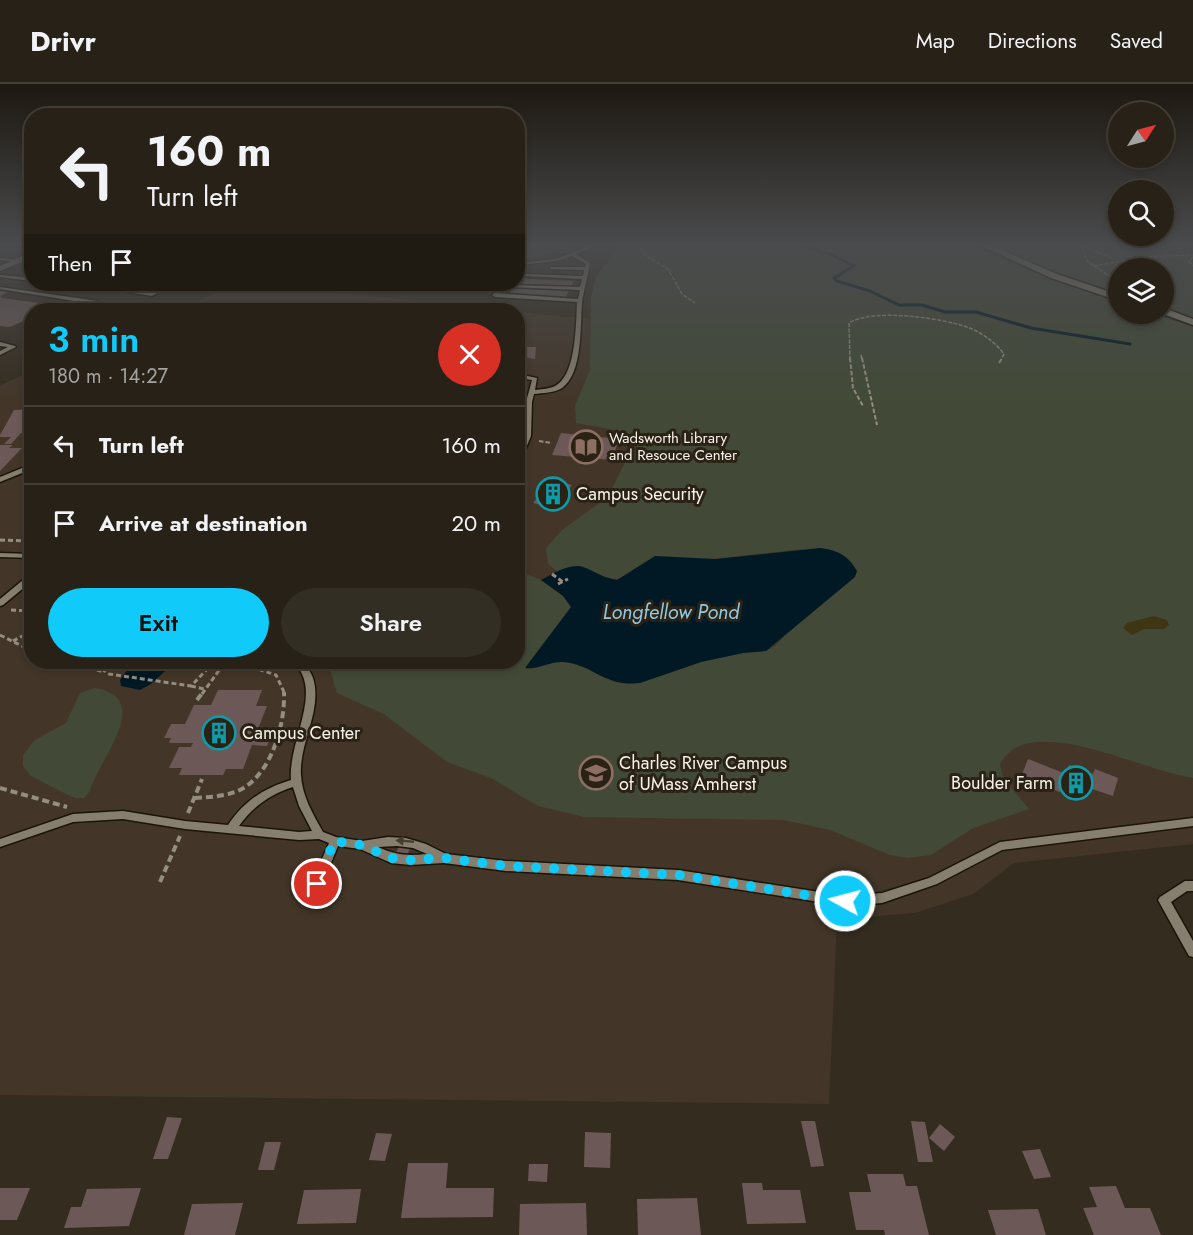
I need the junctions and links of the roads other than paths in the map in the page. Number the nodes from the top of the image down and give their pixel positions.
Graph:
1 (63, 298) edge
2 (541, 298) edge
3 (580, 300) joint
4 (98, 303) edge
5 (1174, 315) edge
6 (1193, 322) edge
7 (0, 344) edge
8 (0, 353) edge
9 (525, 378) edge
10 (532, 392) junction
11 (525, 443) edge
12 (24, 470) edge
13 (0, 480) edge
14 (0, 555) edge
15 (24, 556) edge
16 (24, 584) edge
17 (0, 603) edge
18 (304, 669) edge
19 (297, 782) junction
20 (1193, 822) edge
21 (231, 829) junction
22 (319, 835) junction
23 (334, 841) junction
24 (0, 843) edge
25 (361, 845) junction
26 (444, 858) junction
27 (1193, 886) edge
28 (309, 902) dead end
29 (1193, 952) edge

1 - 4 lane
2 - 3 lane
3 - 10 lane
5 - 6 main road
7 - 8 lane
9 - 10 lane
10 - 11 lane
12 - 13 lane
14 - 15 lane
16 - 17 lane
18 - 19 lane
19 - 21 lane
19 - 22 lane
20 - 26 lane
21 - 22 lane
21 - 24 lane
22 - 23 lane
23 - 25 lane
23 - 28 lane
25 - 26 lane
26 -> 25 lane
27 - 29 lane

